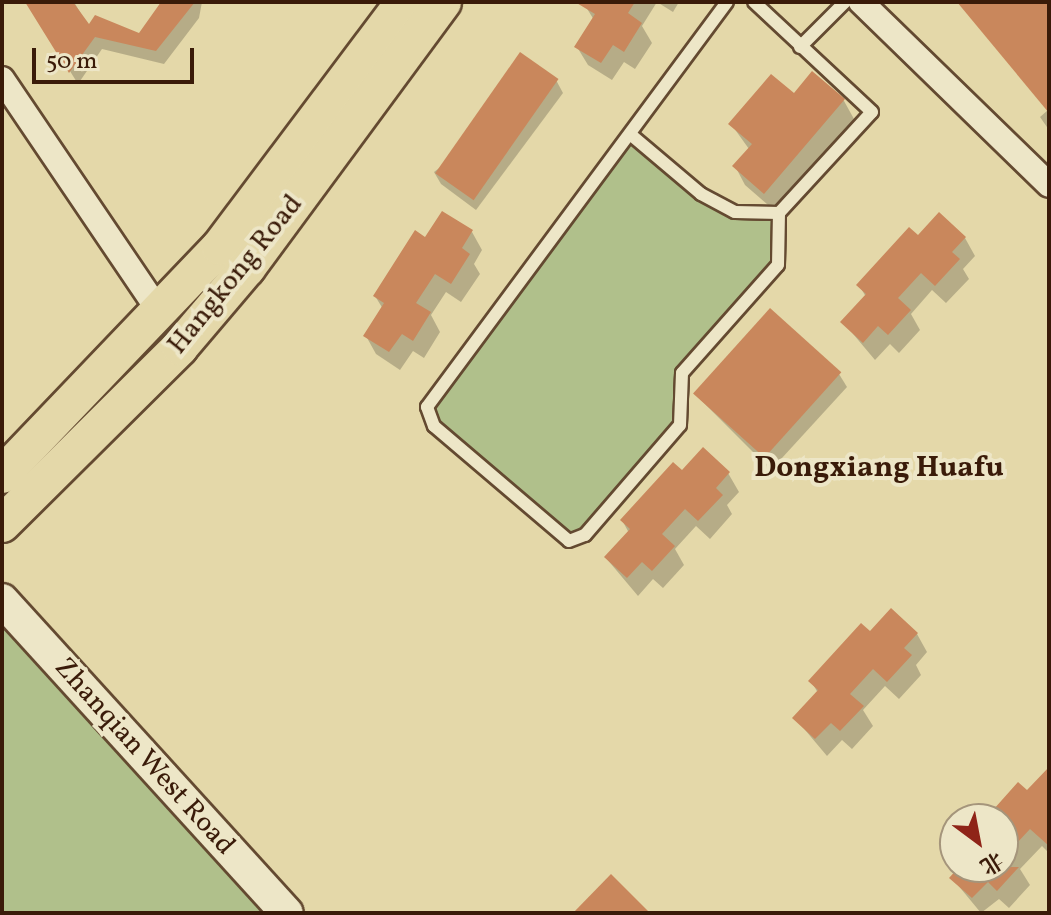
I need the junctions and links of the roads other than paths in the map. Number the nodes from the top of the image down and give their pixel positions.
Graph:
1 (404, 2) edge
2 (443, 2) edge
3 (727, 2) edge
4 (754, 2) edge
5 (845, 2) edge
6 (861, 2) edge
7 (800, 47) junction
8 (4, 85) edge
9 (630, 134) junction
10 (1049, 185) edge
11 (779, 213) junction
12 (161, 314) junction
13 (2, 475) edge
14 (2, 524) edge
15 (2, 600) edge
16 (287, 913) edge

1 - 12 main road, Hangkong Road
2 - 14 main road, Hangkong Road
3 - 9 lane
4 - 7 lane
5 - 7 lane
6 - 10 street
7 - 11 lane
8 - 12 street
9 - 11 lane
9 - 11 lane
12 - 13 main road, Hangkong Road
15 - 16 street, Zhanqian West Road

